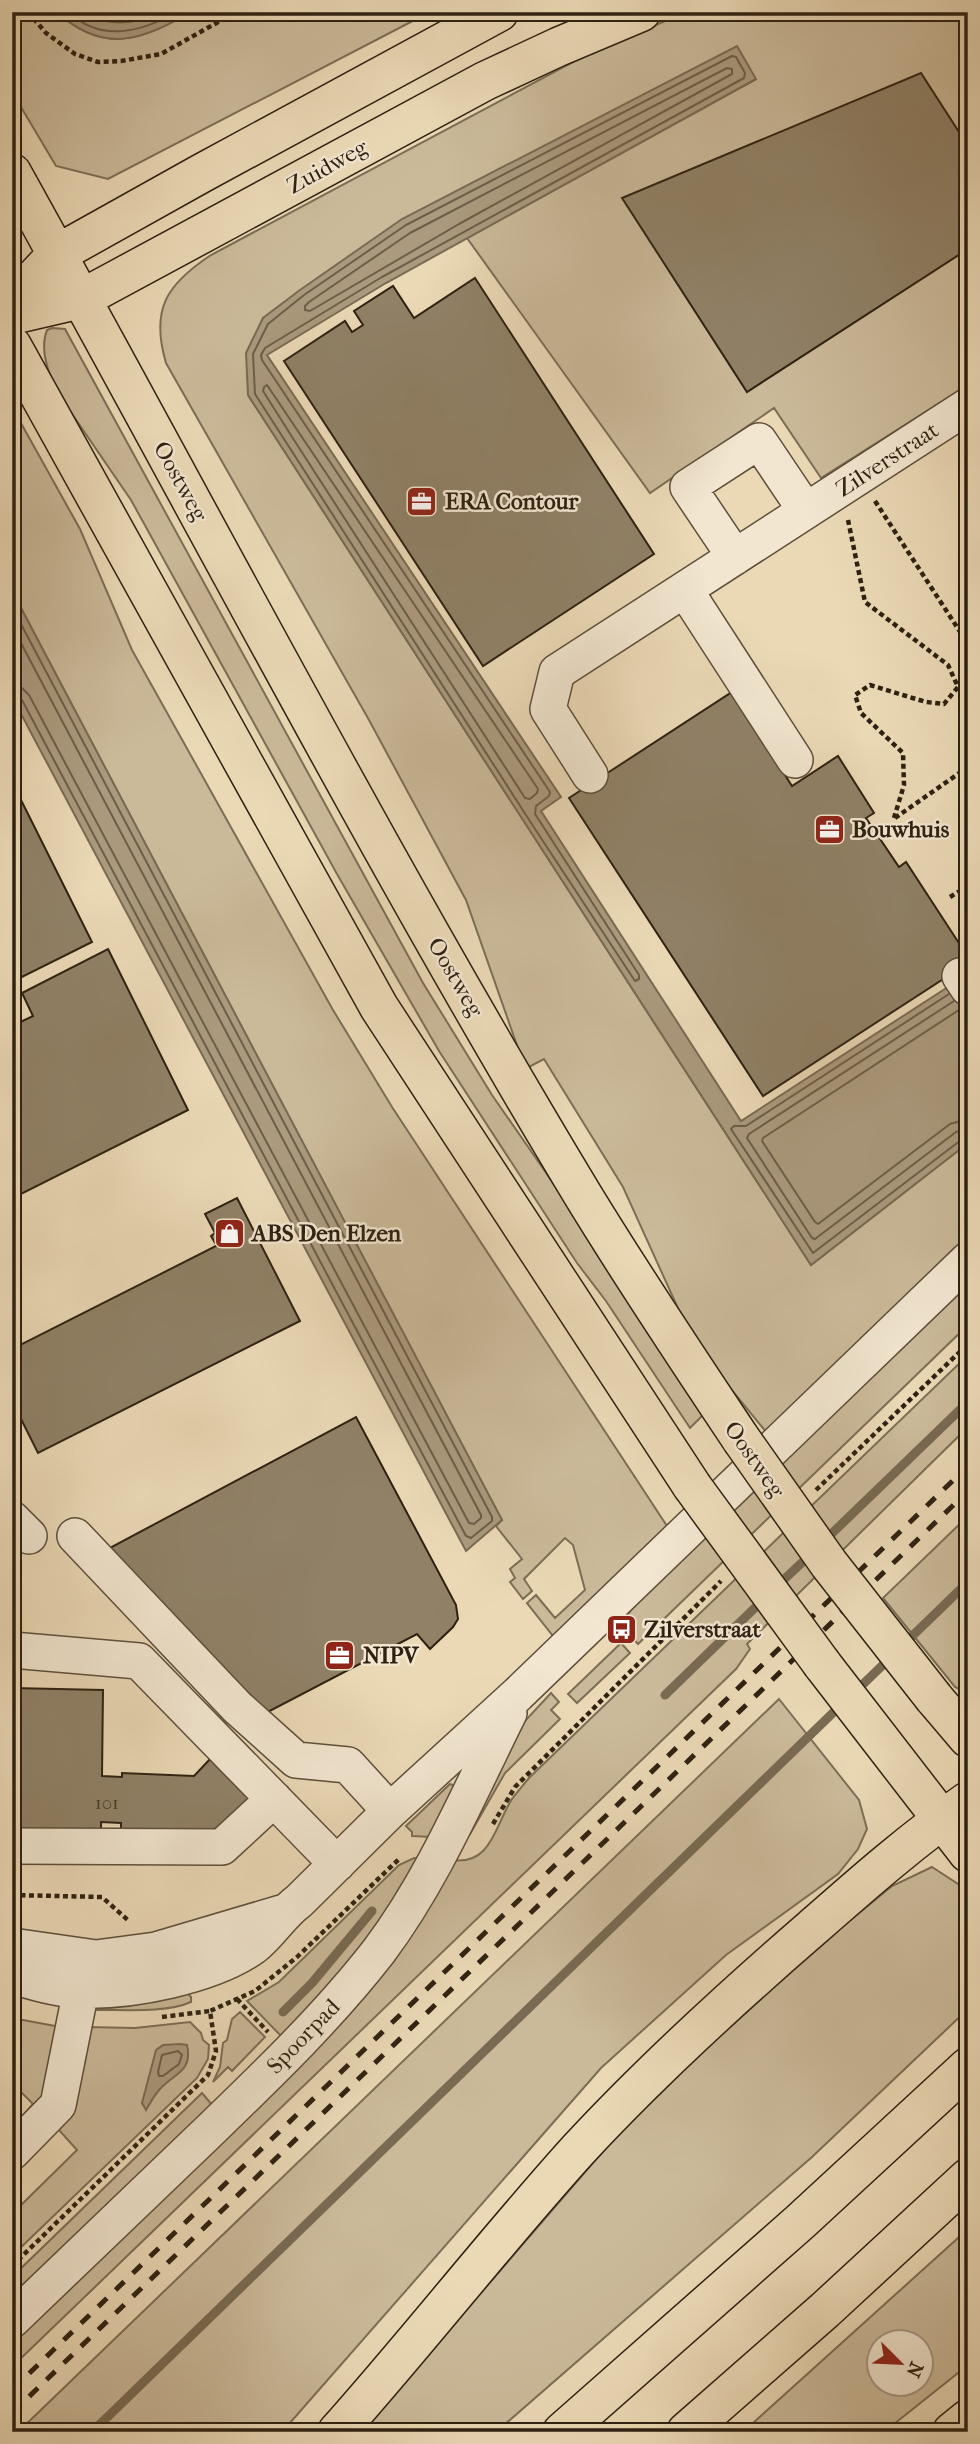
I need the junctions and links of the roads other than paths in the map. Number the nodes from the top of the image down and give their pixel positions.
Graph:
1 (499, 12) edge
2 (641, 12) edge
3 (12, 173) edge
4 (58, 254) junction
5 (81, 299) junction
6 (12, 302) edge
7 (12, 315) edge
8 (12, 346) edge
9 (968, 406) edge
10 (806, 511) junction
11 (735, 557) junction
12 (685, 590) junction
13 (794, 760) dead end
14 (590, 775) dead end
15 (968, 1261) edge
16 (75, 1536) dead end
17 (12, 1650) edge
18 (518, 1694) junction
19 (968, 1738) edge
20 (274, 1799) junction
21 (955, 1810) edge
22 (390, 1811) junction
23 (12, 1846) edge
24 (968, 1853) edge
25 (337, 1864) junction
26 (12, 1946) edge
27 (81, 1973) junction
28 (12, 1976) edge
29 (968, 2067) edge
30 (12, 2152) edge
31 (968, 2178) edge
32 (12, 2320) edge
33 (968, 2419) edge
34 (337, 2432) edge
35 (562, 2432) edge
36 (686, 2432) edge
37 (952, 2432) edge

1 - 4 main road
2 - 5 main road, Zuidweg
3 - 4 main road, Oostweg
4 - 5 main road, Oostweg
4 - 6 main road
5 - 7 main road, Zuidweg
5 - 19 main road, Oostweg, bridge
8 - 21 main road, bridge
9 - 10 street, Zilverstraat
10 - 11 street, Zilverstraat
10 - 11 street
11 - 12 street, Zilverstraat
12 - 13 street
12 - 14 street, Zilverstraat
15 - 18 street
16 - 22 street
17 - 20 street
18 - 22 street
18 - 32 street, Spoorpad
20 - 23 street
20 - 25 street
21 - 24 main road
21 - 34 main road
22 - 25 street
25 - 27 street
26 - 27 street
27 - 28 street
27 - 30 street
29 - 35 main road
31 - 36 main road
33 - 37 main road

